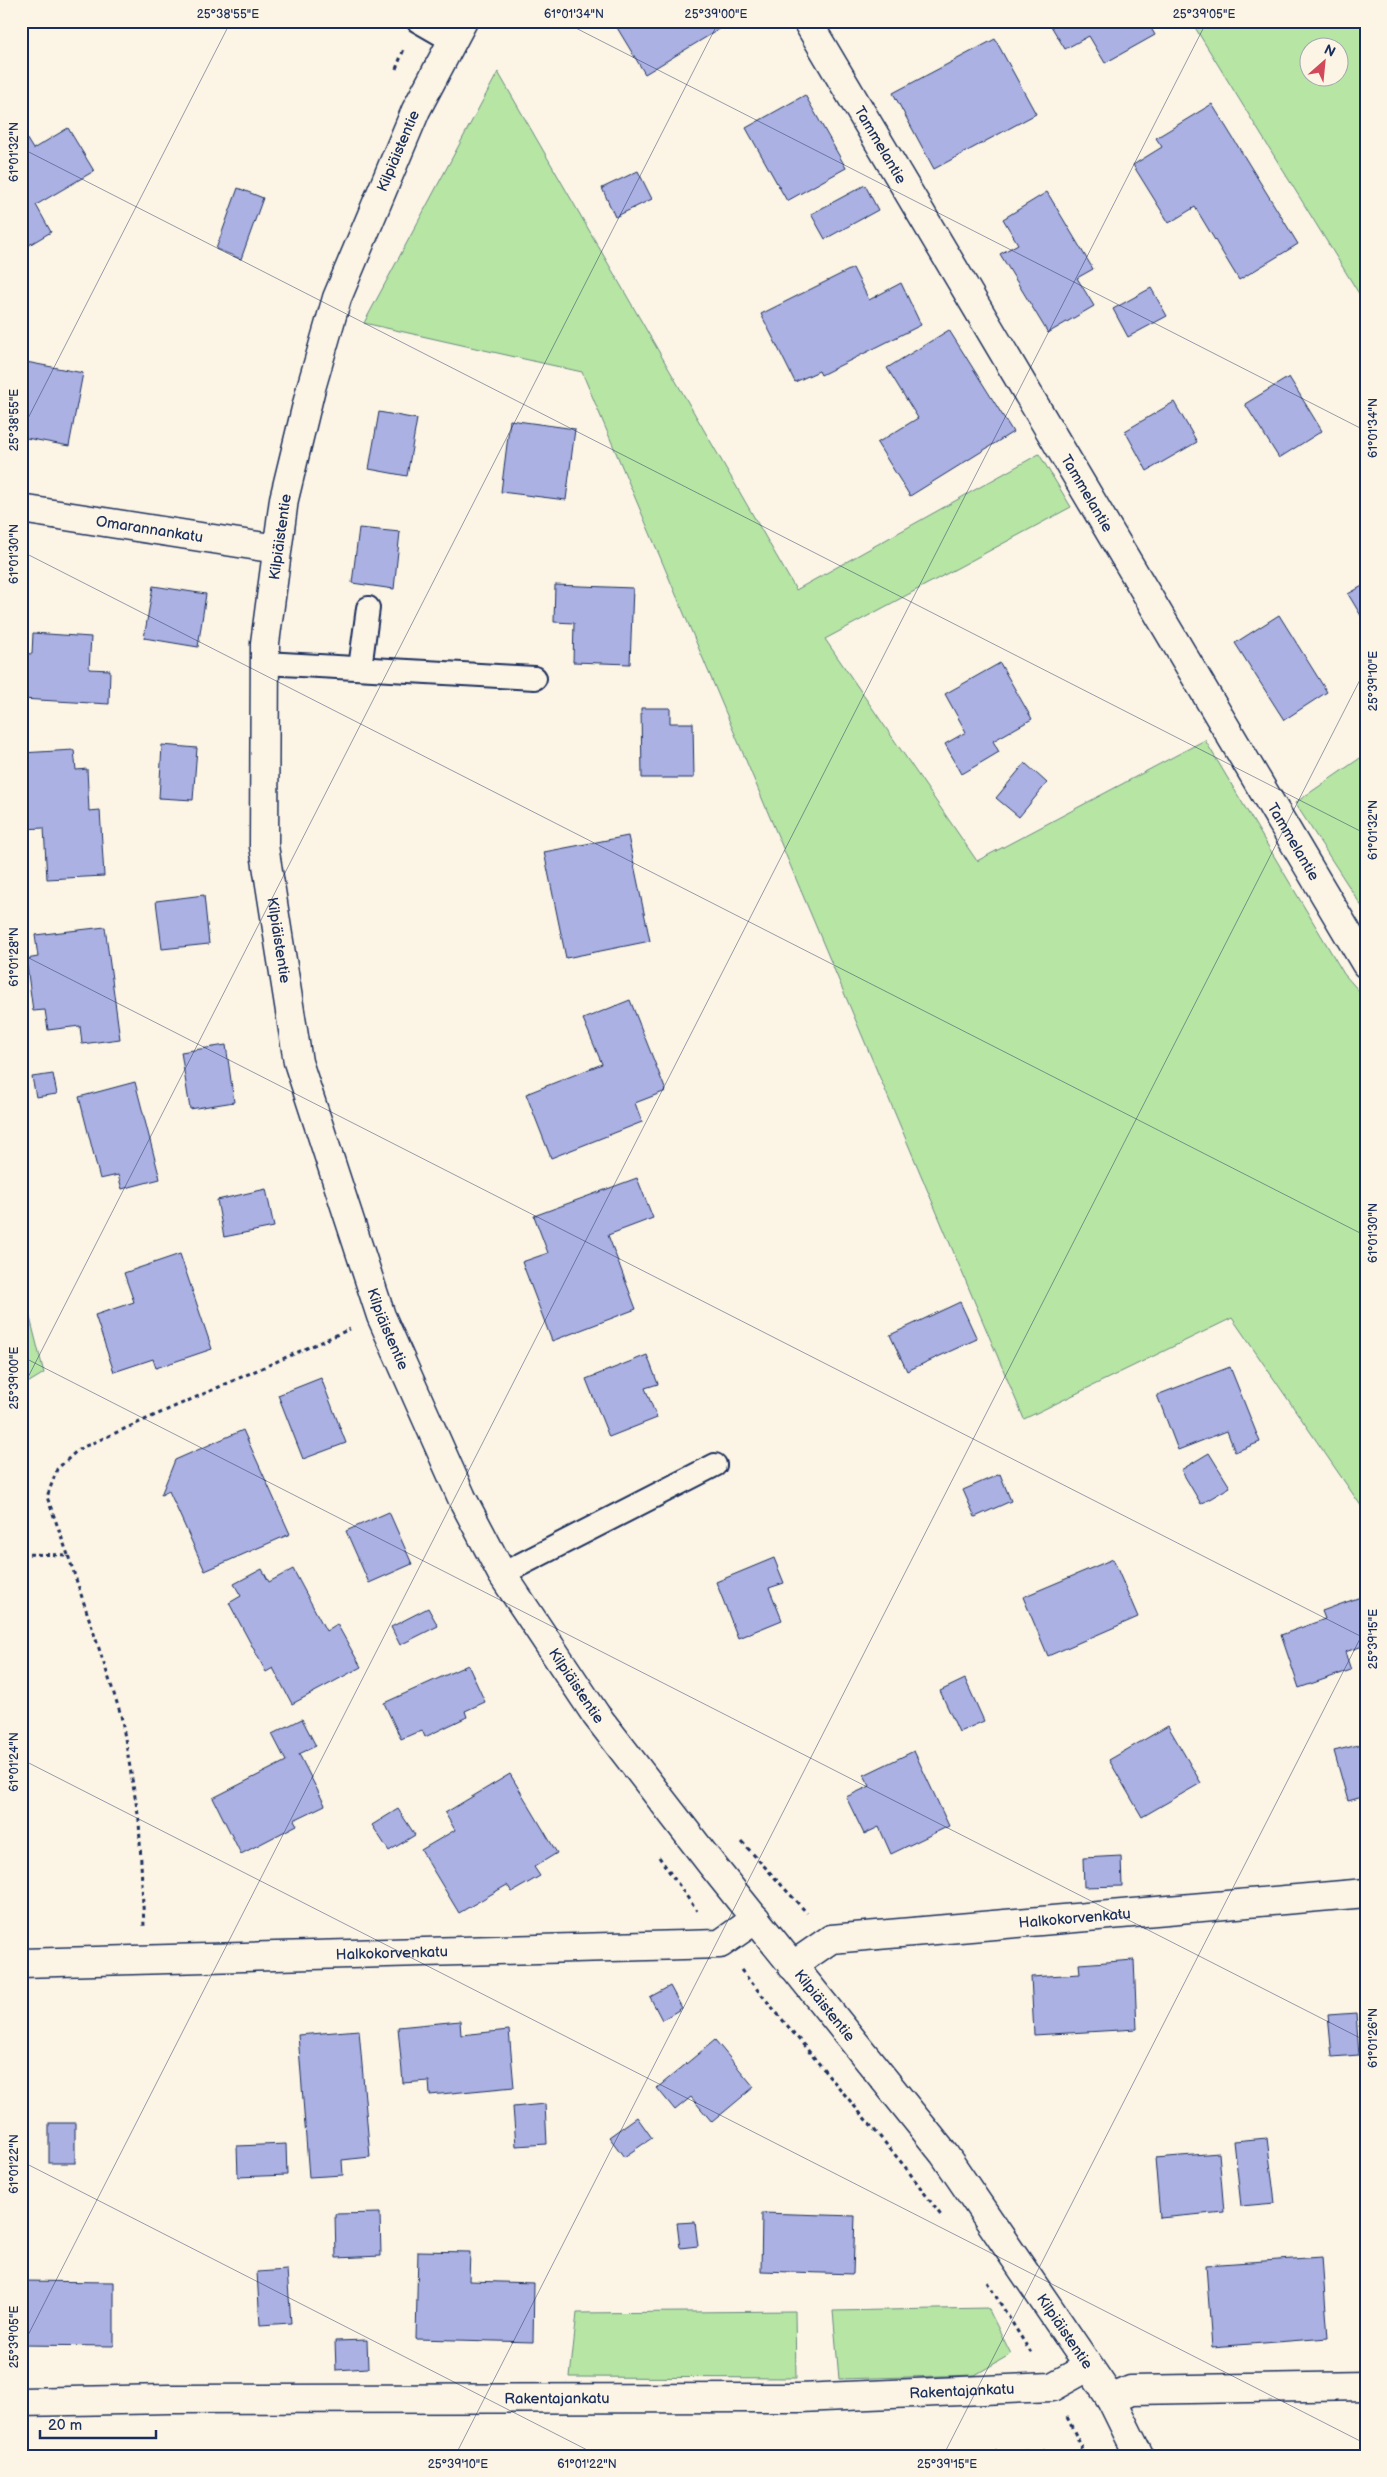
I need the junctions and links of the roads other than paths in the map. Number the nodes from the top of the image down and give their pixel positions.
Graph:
1 (418, 21) edge
2 (807, 21) edge
3 (457, 31) edge
4 (21, 509) edge
5 (278, 549) junction
6 (368, 608) dead end
7 (265, 663) junction
8 (360, 668) junction
9 (535, 678) dead end
10 (1366, 964) edge
11 (715, 1465) dead end
12 (502, 1574) junction
13 (1366, 1893) edge
14 (756, 1919) junction
15 (21, 1963) edge
16 (792, 1966) junction
17 (1088, 2367) junction
18 (1366, 2386) edge
19 (1111, 2399) junction
20 (21, 2402) edge
21 (1139, 2456) edge

1 - 3 lane
2 - 10 street, Tammelantie
3 - 5 street, Kilpiäistentie
4 - 5 street, Omarannankatu
5 - 7 street, Kilpiäistentie
6 - 8 lane
7 - 8 lane
7 - 12 street, Kilpiäistentie
8 - 9 lane
11 - 12 lane
12 - 14 street, Kilpiäistentie
13 - 16 street, Halkokorvenkatu
14 - 15 street, Halkokorvenkatu
14 - 16 street, Kilpiäistentie
16 - 17 street, Kilpiäistentie
17 - 19 street, Kilpiäistentie
17 - 20 street, Rakentajankatu
18 - 19 street
19 - 21 street, Kilpiäistentie

